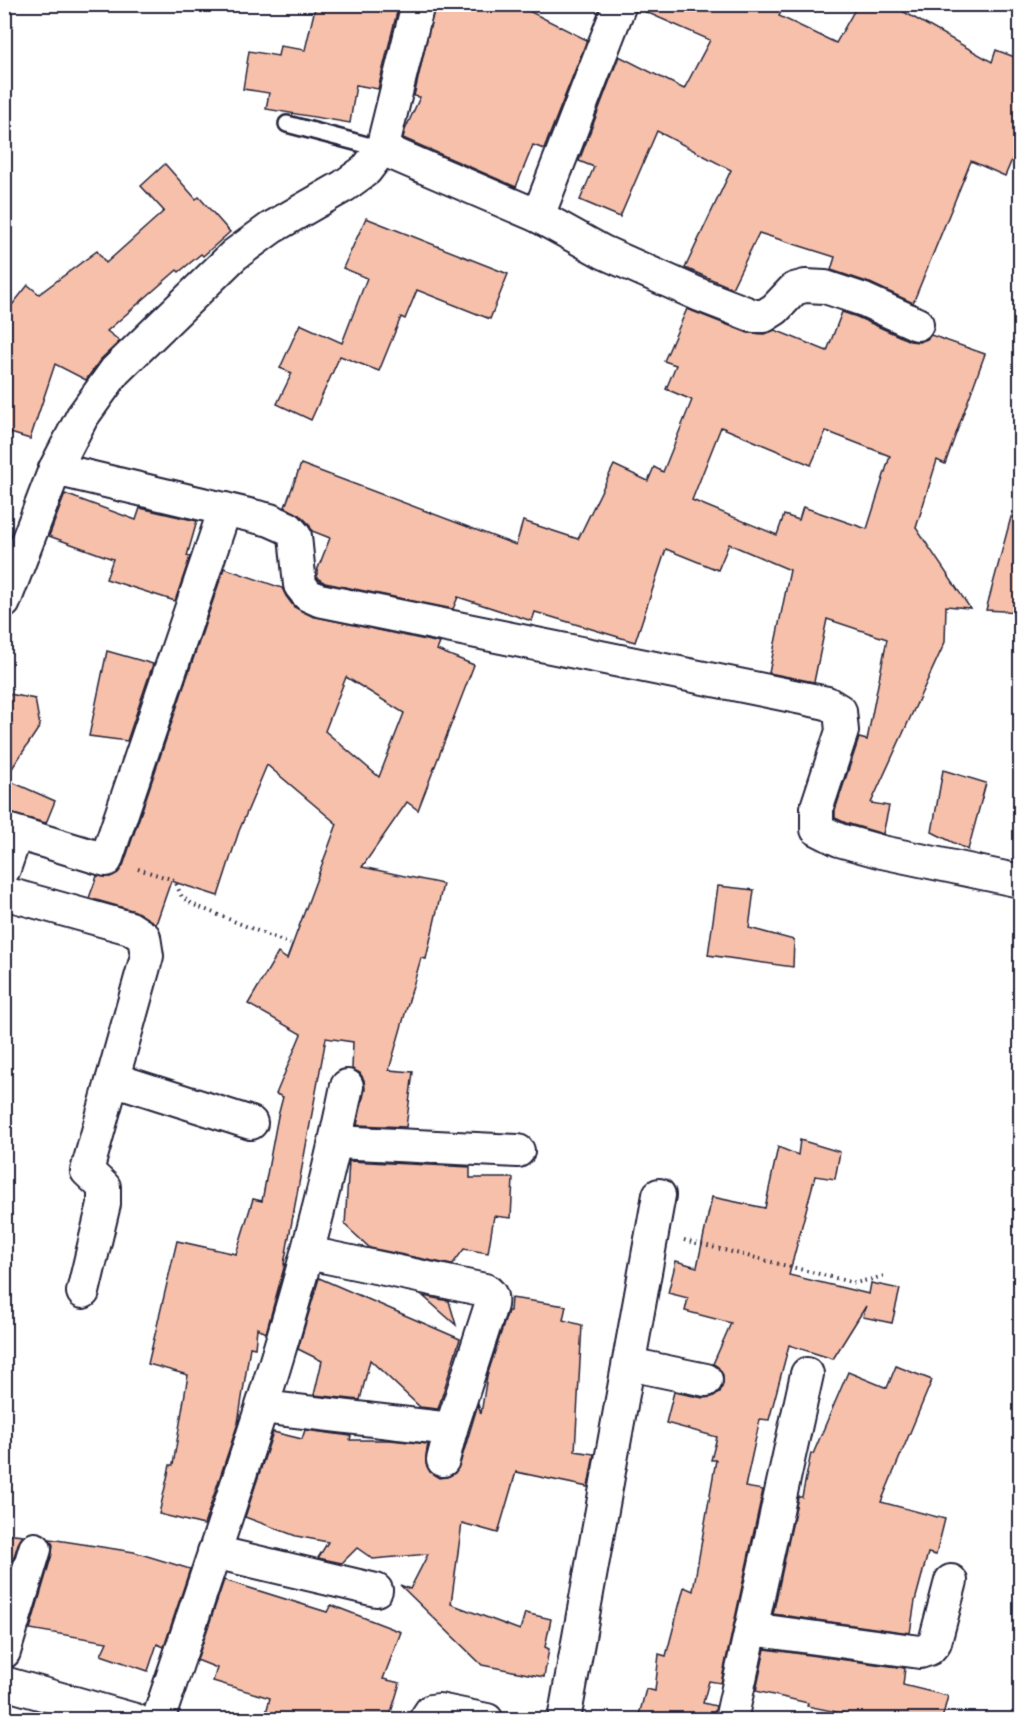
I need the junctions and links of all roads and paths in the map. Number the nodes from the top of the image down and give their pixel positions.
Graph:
1 (418, 4) edge
2 (620, 4) edge
3 (287, 124) dead end
4 (382, 149) junction
5 (538, 216) junction
6 (917, 324) dead end
7 (55, 469) junction
8 (225, 509) junction
9 (4, 602) edge
10 (10, 831) edge
11 (106, 860) junction
12 (4, 869) edge
13 (1020, 881) edge
14 (4, 893) edge
15 (290, 945) dead end
16 (113, 1079) junction
17 (347, 1086) dead end
18 (251, 1123) dead end
19 (336, 1142) junction
20 (518, 1151) dead end
21 (659, 1195) dead end
22 (651, 1233) junction
23 (308, 1253) junction
24 (885, 1276) dead end
25 (84, 1292) dead end
26 (629, 1364) junction
27 (807, 1374) dead end
28 (706, 1380) dead end
29 (262, 1407) junction
30 (451, 1429) junction
31 (443, 1460) dead end
32 (35, 1549) dead end
33 (214, 1552) junction
34 (951, 1581) dead end
35 (376, 1590) dead end
36 (751, 1629) junction
37 (4, 1652) edge
38 (4, 1683) edge
39 (135, 1719) edge
40 (158, 1719) edge
41 (424, 1719) edge
42 (487, 1719) edge
43 (564, 1719) edge
44 (731, 1719) edge

1 - 4 street
2 - 5 street
3 - 4 lane
4 - 5 street
4 - 7 street
5 - 6 street
7 - 8 street
7 - 9 street
8 - 11 street
8 - 13 street
10 - 11 street
10 - 12 street
11 - 15 path
14 - 16 street
16 - 18 street
16 - 25 street
17 - 19 street
19 - 20 street
19 - 23 street
21 - 22 street
22 - 24 path
22 - 26 street
23 - 29 street
23 - 30 street
26 - 28 street
26 - 43 street
27 - 36 street
29 - 30 street
29 - 33 street
30 - 31 street
32 - 37 street
33 - 35 street
33 - 40 street
34 - 36 street
36 - 44 street
38 - 39 street
41 - 42 street

